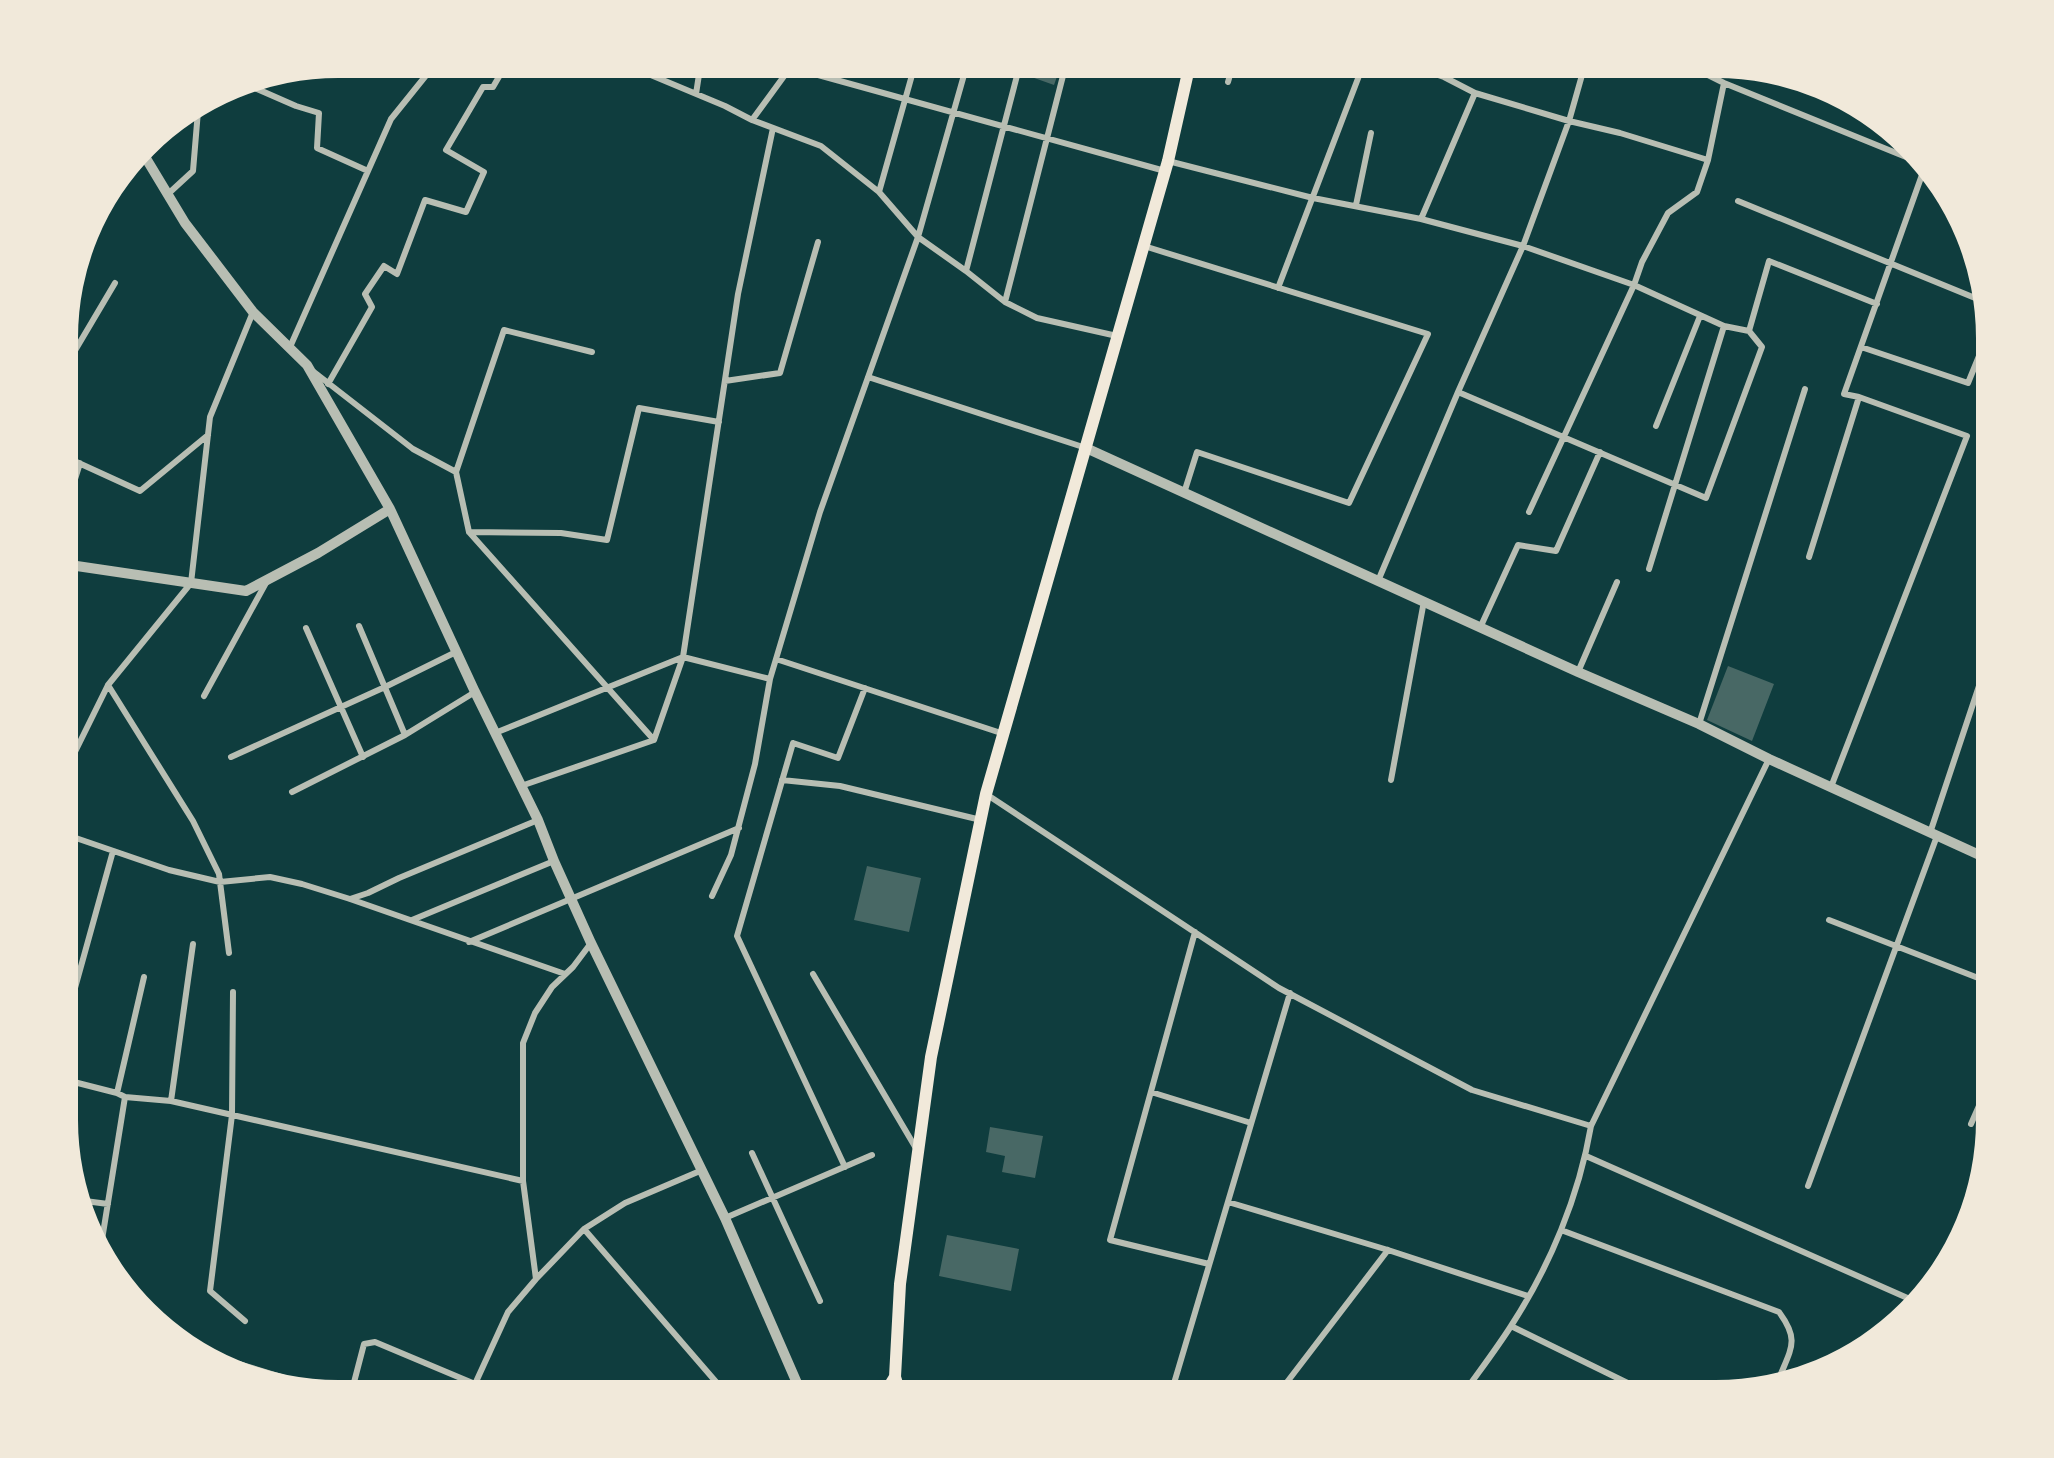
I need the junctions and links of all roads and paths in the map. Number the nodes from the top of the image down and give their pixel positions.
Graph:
1 (424, 78) edge
2 (498, 78) edge
3 (658, 78) edge
4 (698, 78) edge
5 (784, 78) edge
6 (828, 78) edge
7 (911, 78) edge
8 (963, 78) edge
9 (1016, 78) edge
10 (1062, 78) edge
11 (1187, 78) edge
12 (1229, 78) edge
13 (1358, 78) edge
14 (1448, 78) edge
15 (1581, 78) edge
16 (1715, 78) edge
17 (1228, 82) dead end
18 (1724, 82) junction
19 (259, 91) edge
20 (1475, 93) junction
21 (696, 94) junction
22 (905, 99) junction
23 (953, 112) junction
24 (197, 120) edge
25 (752, 120) junction
26 (1569, 121) junction
27 (1004, 126) junction
28 (773, 128) junction
29 (1371, 133) dead end
30 (1047, 138) junction
31 (1901, 155) edge
32 (1708, 160) junction
33 (148, 161) edge
34 (1167, 166) junction
35 (368, 171) junction
36 (1921, 179) edge
37 (879, 192) junction
38 (168, 194) junction
39 (1313, 198) junction
40 (1738, 201) dead end
41 (1356, 206) junction
42 (1421, 219) junction
43 (918, 237) junction
44 (818, 242) dead end
45 (1144, 246) junction
46 (1523, 246) junction
47 (1891, 264) junction
48 (966, 271) junction
49 (115, 283) dead end
50 (1634, 285) junction
51 (1278, 288) junction
52 (1973, 297) edge
53 (1005, 302) junction
54 (1877, 304) junction
55 (253, 312) junction
56 (1700, 316) junction
57 (1724, 326) junction
58 (1749, 331) junction
59 (1118, 336) junction
60 (78, 345) edge
61 (290, 347) junction
62 (1861, 347) junction
63 (592, 352) dead end
64 (1976, 363) edge
65 (307, 365) junction
66 (868, 377) junction
67 (725, 381) junction
68 (328, 384) junction
69 (1805, 389) dead end
70 (1458, 392) junction
71 (1859, 397) junction
72 (719, 422) junction
73 (1656, 426) dead end
74 (208, 435) junction
75 (1564, 437) junction
76 (1086, 448) junction
77 (1600, 453) junction
78 (80, 463) joint
79 (78, 469) edge
80 (456, 472) junction
81 (1676, 485) junction
82 (1184, 493) junction
83 (390, 509) junction
84 (1529, 512) dead end
85 (470, 532) junction
86 (1809, 557) dead end
87 (78, 566) edge
88 (1649, 569) dead end
89 (267, 580) junction
90 (1378, 581) junction
91 (1617, 582) dead end
92 (191, 583) junction
93 (1424, 601) junction
94 (359, 626) dead end
95 (1480, 627) junction
96 (306, 628) dead end
97 (456, 652) junction
98 (684, 657) junction
99 (776, 659) junction
100 (1578, 672) junction
101 (770, 679) junction
102 (108, 685) junction
103 (385, 687) junction
104 (608, 688) junction
105 (865, 688) junction
106 (475, 692) junction
107 (204, 696) dead end
108 (1976, 697) edge
109 (341, 707) junction
110 (1699, 724) junction
111 (495, 733) junction
112 (1004, 734) junction
113 (405, 735) junction
114 (654, 740) junction
115 (78, 746) edge
116 (231, 757) dead end
117 (363, 757) junction
118 (1769, 759) junction
119 (782, 780) junction
120 (1391, 780) dead end
121 (521, 786) junction
122 (1831, 787) junction
123 (292, 792) dead end
124 (986, 794) junction
125 (538, 820) junction
126 (981, 820) junction
127 (738, 828) junction
128 (1934, 834) junction
129 (78, 839) edge
130 (113, 851) junction
131 (1976, 853) edge
132 (554, 861) junction
133 (220, 882) junction
134 (711, 896) dead end
135 (572, 898) junction
136 (350, 899) junction
137 (412, 920) junction
138 (1830, 920) dead end
139 (1195, 932) junction
140 (470, 942) junction
141 (591, 943) junction
142 (193, 944) dead end
143 (1897, 946) junction
144 (229, 953) dead end
145 (565, 974) junction
146 (813, 974) dead end
147 (78, 977) edge
148 (144, 977) dead end
149 (1976, 977) edge
150 (233, 992) dead end
151 (1290, 993) junction
152 (78, 1084) edge
153 (1151, 1092) junction
154 (117, 1093) junction
155 (125, 1097) junction
156 (171, 1101) junction
157 (1976, 1113) edge
158 (232, 1115) junction
159 (1251, 1123) junction
160 (1971, 1124) dead end
161 (1591, 1126) junction
162 (918, 1152) junction
163 (752, 1153) dead end
164 (872, 1155) dead end
165 (1586, 1156) junction
166 (845, 1167) junction
167 (700, 1171) junction
168 (523, 1181) junction
169 (1808, 1186) dead end
170 (771, 1198) junction
171 (92, 1202) edge
172 (1228, 1202) junction
173 (108, 1204) junction
174 (724, 1218) junction
175 (584, 1229) junction
176 (1561, 1230) junction
177 (103, 1231) edge
178 (1388, 1250) junction
179 (1209, 1264) junction
180 (536, 1279) junction
181 (1528, 1296) junction
182 (1906, 1297) edge
183 (820, 1301) dead end
184 (245, 1321) dead end
185 (1511, 1326) junction
186 (1782, 1371) edge
187 (895, 1377) junction
188 (355, 1380) edge
189 (465, 1380) edge
190 (477, 1380) edge
191 (714, 1380) edge
192 (796, 1380) edge
193 (893, 1380) edge
194 (896, 1380) edge
195 (1175, 1380) edge
196 (1289, 1380) edge
197 (1473, 1380) edge
198 (1622, 1380) edge

1 - 35 street
2 - 68 street
3 - 21 street
4 - 21 street
5 - 25 street
6 - 22 street
7 - 22 street
8 - 23 street
9 - 27 street
10 - 30 street
11 - 34 main road
12 - 17 street
13 - 39 street
14 - 20 street
15 - 26 street
16 - 18 street
18 - 31 street
18 - 32 street
19 - 35 street
20 - 26 street
20 - 42 street
21 - 25 street
22 - 23 street
22 - 37 street
23 - 27 street
23 - 43 street
24 - 38 street
25 - 28 street
26 - 32 street
26 - 46 street
27 - 30 street
27 - 48 street
28 - 37 street
28 - 67 street
29 - 41 street
30 - 34 street
30 - 53 street
32 - 50 street
33 - 38 street
34 - 39 street
34 - 45 main road
35 - 61 street
36 - 47 street
37 - 43 street
38 - 55 street
39 - 41 street
39 - 51 street
40 - 47 street
41 - 42 street
42 - 46 street
43 - 48 street
43 - 66 street
44 - 67 street
45 - 51 street
45 - 59 main road
46 - 50 street
46 - 70 street
47 - 52 street
47 - 54 street
48 - 53 street
49 - 60 street
50 - 56 street
50 - 75 street
51 - 82 street
53 - 59 street
54 - 58 street
54 - 62 street
55 - 61 street
55 - 74 street
56 - 57 street
56 - 73 street
57 - 58 street
57 - 81 street
58 - 81 street
59 - 76 main road
61 - 65 street
62 - 64 street
62 - 71 street
63 - 80 street
65 - 68 street
65 - 83 street
66 - 76 street
66 - 99 street
67 - 72 street
68 - 80 street
69 - 110 street
70 - 75 street
70 - 90 street
71 - 86 street
71 - 122 street
72 - 85 street
72 - 98 street
74 - 78 street
74 - 92 street
75 - 77 street
75 - 84 street
76 - 82 street
76 - 112 main road
77 - 81 street
77 - 95 street
78 - 79 street
80 - 85 street
81 - 88 street
82 - 90 street
83 - 89 street
83 - 97 street
85 - 104 street
87 - 92 street
89 - 92 street
89 - 107 street
90 - 93 street
91 - 100 street
92 - 102 street
93 - 95 street
93 - 120 street
94 - 103 street
95 - 100 street
96 - 109 street
97 - 103 street
97 - 106 street
98 - 101 street
98 - 104 street
98 - 114 street
99 - 101 street
99 - 105 street
100 - 110 street
101 - 127 street
102 - 115 street
102 - 133 street
103 - 109 street
103 - 113 street
104 - 111 street
104 - 114 street
105 - 112 street
105 - 119 street
106 - 111 street
106 - 113 street
108 - 128 street
109 - 116 street
109 - 117 street
110 - 118 street
111 - 121 street
112 - 124 main road
113 - 117 street
114 - 121 street
117 - 123 street
118 - 122 street
118 - 161 street
119 - 126 street
119 - 166 street
121 - 125 street
122 - 128 street
124 - 126 main road
124 - 139 street
125 - 132 street
125 - 136 street
126 - 162 main road
127 - 134 street
127 - 135 street
128 - 131 street
128 - 143 street
129 - 130 street
130 - 133 street
130 - 147 street
132 - 135 street
132 - 137 street
133 - 136 street
133 - 144 street
135 - 140 street
135 - 141 street
136 - 137 street
137 - 140 street
138 - 143 street
139 - 151 street
139 - 153 street
140 - 145 street
141 - 145 street
141 - 167 street
142 - 156 street
143 - 149 street
143 - 169 street
145 - 168 street
146 - 162 street
148 - 154 street
150 - 158 street
151 - 159 street
151 - 161 street
152 - 154 street
153 - 159 street
153 - 179 street
154 - 155 street
155 - 156 street
155 - 173 street
156 - 158 street
157 - 160 street
158 - 168 street
158 - 184 street
159 - 172 street
161 - 165 street
162 - 187 main road
163 - 170 street
164 - 166 street
165 - 176 street
165 - 182 street
166 - 170 street
167 - 174 street
167 - 175 street
168 - 180 street
170 - 174 street
170 - 183 street
171 - 173 street
172 - 178 street
172 - 179 street
173 - 177 street
174 - 192 street
175 - 180 street
175 - 191 street
176 - 181 street
176 - 186 street
178 - 181 street
178 - 196 street
179 - 195 street
180 - 190 street
181 - 185 street
185 - 197 street
185 - 198 street
187 - 193 main road
187 - 194 main road
188 - 189 street

